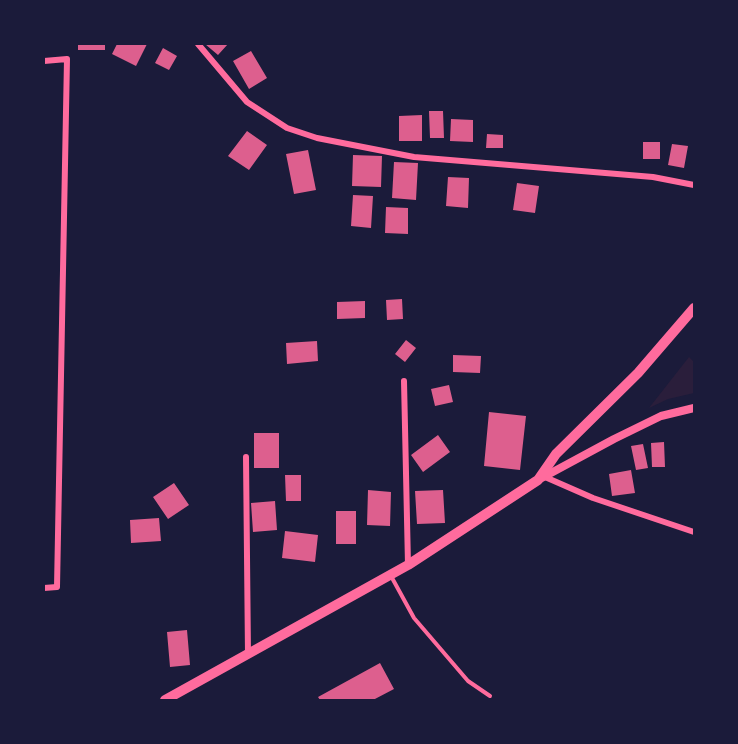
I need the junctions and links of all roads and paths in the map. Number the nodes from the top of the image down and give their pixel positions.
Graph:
1 (198, 44) edge
2 (44, 61) edge
3 (694, 185) edge
4 (694, 308) edge
5 (404, 381) dead end
6 (694, 408) edge
7 (246, 457) dead end
8 (542, 478) junction
9 (694, 532) edge
10 (408, 565) junction
11 (391, 575) junction
12 (44, 588) edge
13 (248, 655) junction
14 (490, 696) dead end
15 (165, 700) edge

1 - 3 street
2 - 12 street
4 - 8 main road
5 - 10 street
6 - 8 street
7 - 13 street
8 - 9 street
8 - 10 main road
10 - 11 main road
11 - 13 main road
11 - 14 lane
13 - 15 main road

